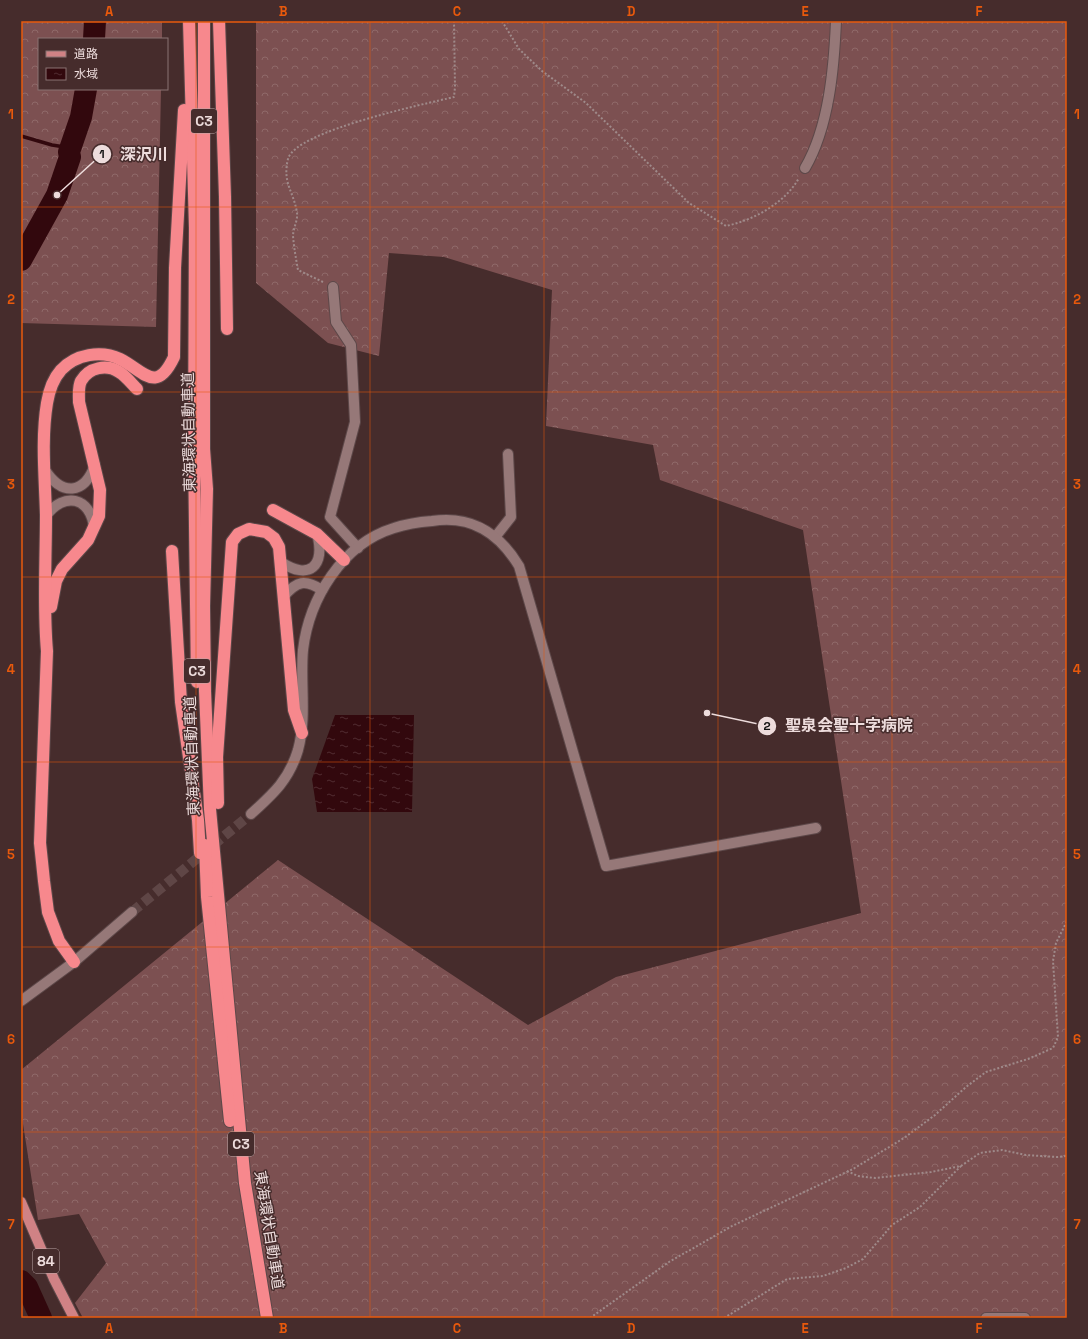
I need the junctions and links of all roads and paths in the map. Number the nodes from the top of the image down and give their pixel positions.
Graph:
1 (189, 21) edge
2 (204, 21) edge
3 (219, 21) edge
4 (454, 21) edge
5 (502, 21) edge
6 (836, 21) edge
7 (189, 35) junction
8 (805, 168) joint
9 (333, 287) joint
10 (227, 329) dead end
11 (137, 389) dead end
12 (508, 454) dead end
13 (95, 465) junction
14 (45, 470) junction
15 (272, 510) dead end
16 (46, 516) junction
17 (94, 530) junction
18 (317, 534) junction
19 (496, 536) junction
20 (358, 548) junction
21 (172, 551) dead end
22 (344, 560) junction
23 (281, 562) junction
24 (322, 590) junction
25 (284, 596) junction
26 (47, 652) junction
27 (302, 733) junction
28 (251, 814) tunnel mouth
29 (816, 828) dead end
30 (132, 912) tunnel mouth
31 (1067, 921) edge
32 (214, 953) junction
33 (74, 962) junction
34 (225, 969) junction
35 (21, 1001) edge
36 (1067, 1156) edge
37 (961, 1166) junction
38 (847, 1171) junction
39 (21, 1202) edge
40 (74, 1318) edge
41 (258, 1318) edge
42 (267, 1318) edge
43 (590, 1318) edge
44 (724, 1318) edge
45 (986, 1318) edge
46 (1025, 1318) edge

1 - 7 highway, 東海環状自動車道 / C3
2 - 34 highway, 東海環状自動車道 / C3
3 - 10 highway
4 - 9 path
5 - 8 path
6 - 8 street
7 - 14 highway
7 - 32 highway, 東海環状自動車道 / C3
9 - 20 street
11 - 13 highway
12 - 19 street
13 - 14 street
13 - 17 highway
14 - 16 highway
15 - 18 highway
16 - 17 street
16 - 26 highway
17 - 26 highway
18 - 22 highway
18 - 23 street
19 - 20 street
19 - 29 street
20 - 22 street
21 - 32 highway
22 - 24 street
23 - 25 highway
23 - 34 highway
24 - 25 street
24 - 27 street
25 - 27 highway
26 - 33 highway
27 - 28 street
30 - 33 street
31 - 38 path
32 - 41 highway, 東海環状自動車道 / C3
33 - 35 street
34 - 42 highway, 東海環状自動車道 / C3
36 - 37 path
37 - 38 path
37 - 44 path
38 - 43 path
39 - 40 main road, 84
45 - 46 street

